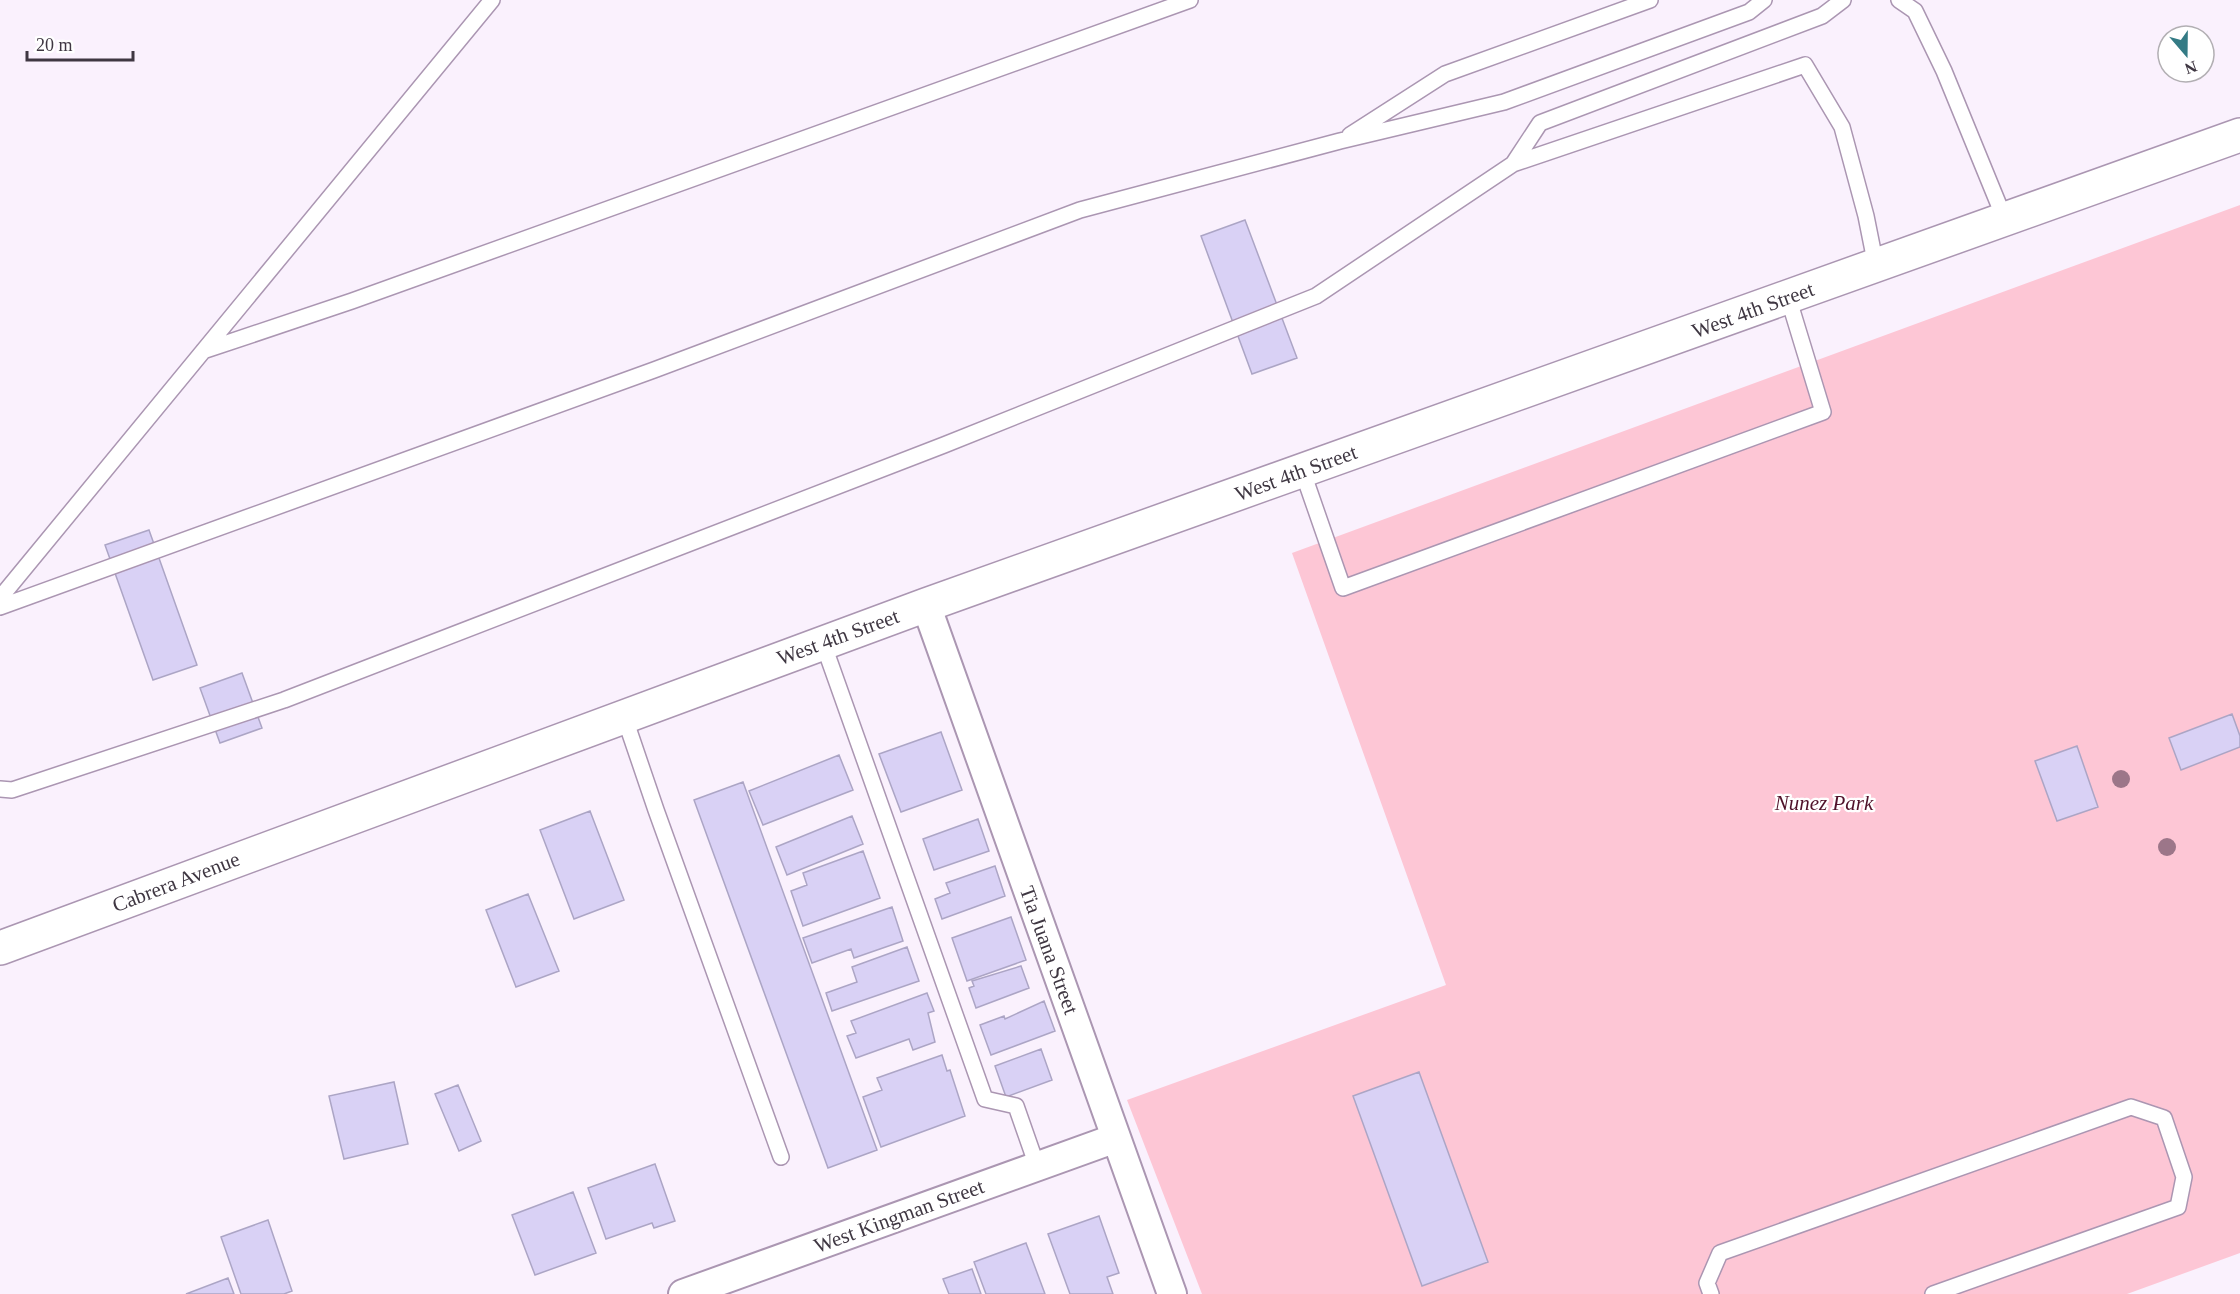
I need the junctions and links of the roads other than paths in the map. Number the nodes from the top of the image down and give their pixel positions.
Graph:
1 (492, 0) edge
2 (1190, 0) edge
3 (1650, 0) edge
4 (1764, 0) edge
5 (1843, 0) edge
6 (1899, 0) edge
7 (2240, 135) edge
8 (1340, 141) junction
9 (1513, 164) junction
10 (2005, 220) junction
11 (1876, 266) junction
12 (1788, 297) junction
13 (203, 351) junction
14 (1302, 471) junction
15 (0, 598) edge
16 (926, 605) junction
17 (0, 608) edge
18 (823, 643) junction
19 (624, 716) junction
20 (0, 789) edge
21 (353, 815) joint
22 (0, 948) edge
23 (1116, 1138) junction
24 (781, 1157) dead end
25 (1037, 1166) junction
26 (683, 1294) edge
27 (1172, 1294) edge
28 (1711, 1294) edge
29 (1933, 1294) edge

1 - 13 lane
2 - 13 lane
3 - 8 lane
4 - 8 lane
5 - 9 lane
6 - 10 lane
7 - 10 street, West 4th Street
8 - 17 lane
9 - 11 lane
9 - 20 lane
10 - 11 street, West 4th Street
11 - 12 street, West 4th Street
12 - 14 street, West 4th Street
12 - 14 lane
13 - 15 lane
14 - 16 street, West 4th Street
16 - 18 street, West 4th Street
16 - 23 street, Tia Juana Street
18 - 19 street, West 4th Street
18 - 25 lane
19 - 21 street, West 4th Street
19 - 24 lane
21 - 22 street, Cabrera Avenue
23 - 25 street, West Kingman Street
23 - 27 street, Tia Juana Street
25 - 26 street, West Kingman Street
28 - 29 lane

